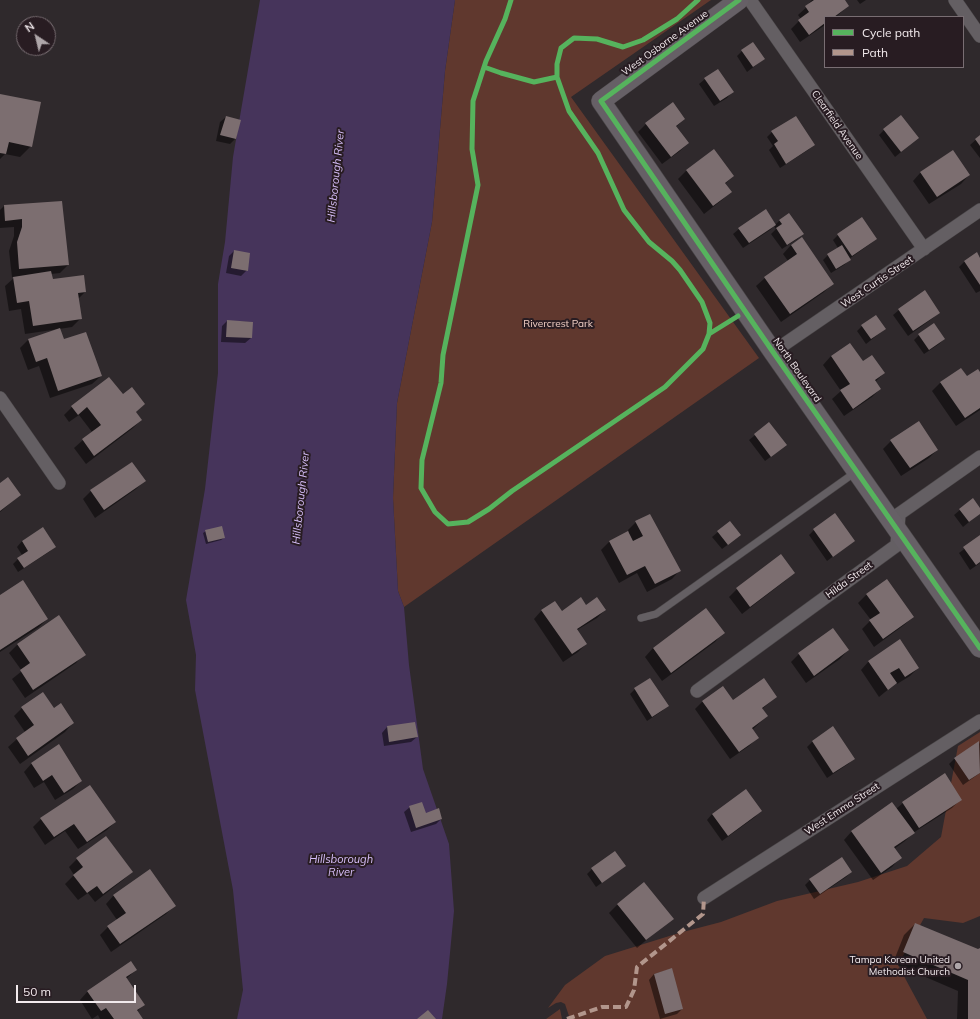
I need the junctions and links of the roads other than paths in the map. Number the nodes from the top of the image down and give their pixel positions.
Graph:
1 (739, 0) edge
2 (750, 0) edge
3 (955, 0) edge
4 (980, 36) edge
5 (601, 101) joint
6 (980, 210) edge
7 (924, 249) junction
8 (773, 352) junction
9 (0, 398) edge
10 (980, 457) edge
11 (857, 471) junction
12 (59, 483) dead end
13 (899, 531) junction
14 (641, 618) dead end
15 (980, 648) edge
16 (697, 691) dead end
17 (980, 721) edge
18 (704, 898) dead end

1 - 5 street, West Osborne Avenue
2 - 7 street, Clearfield Avenue
3 - 4 street
5 - 8 street, North Boulevard
6 - 7 street, West Curtis Street
7 - 8 street, West Curtis Street
8 - 11 street, North Boulevard
9 - 12 street
10 - 13 street, Hilda Street
11 - 13 street, North Boulevard
11 - 14 lane
13 - 15 street, North Boulevard
13 - 16 street, Hilda Street
17 - 18 street, West Emma Street

